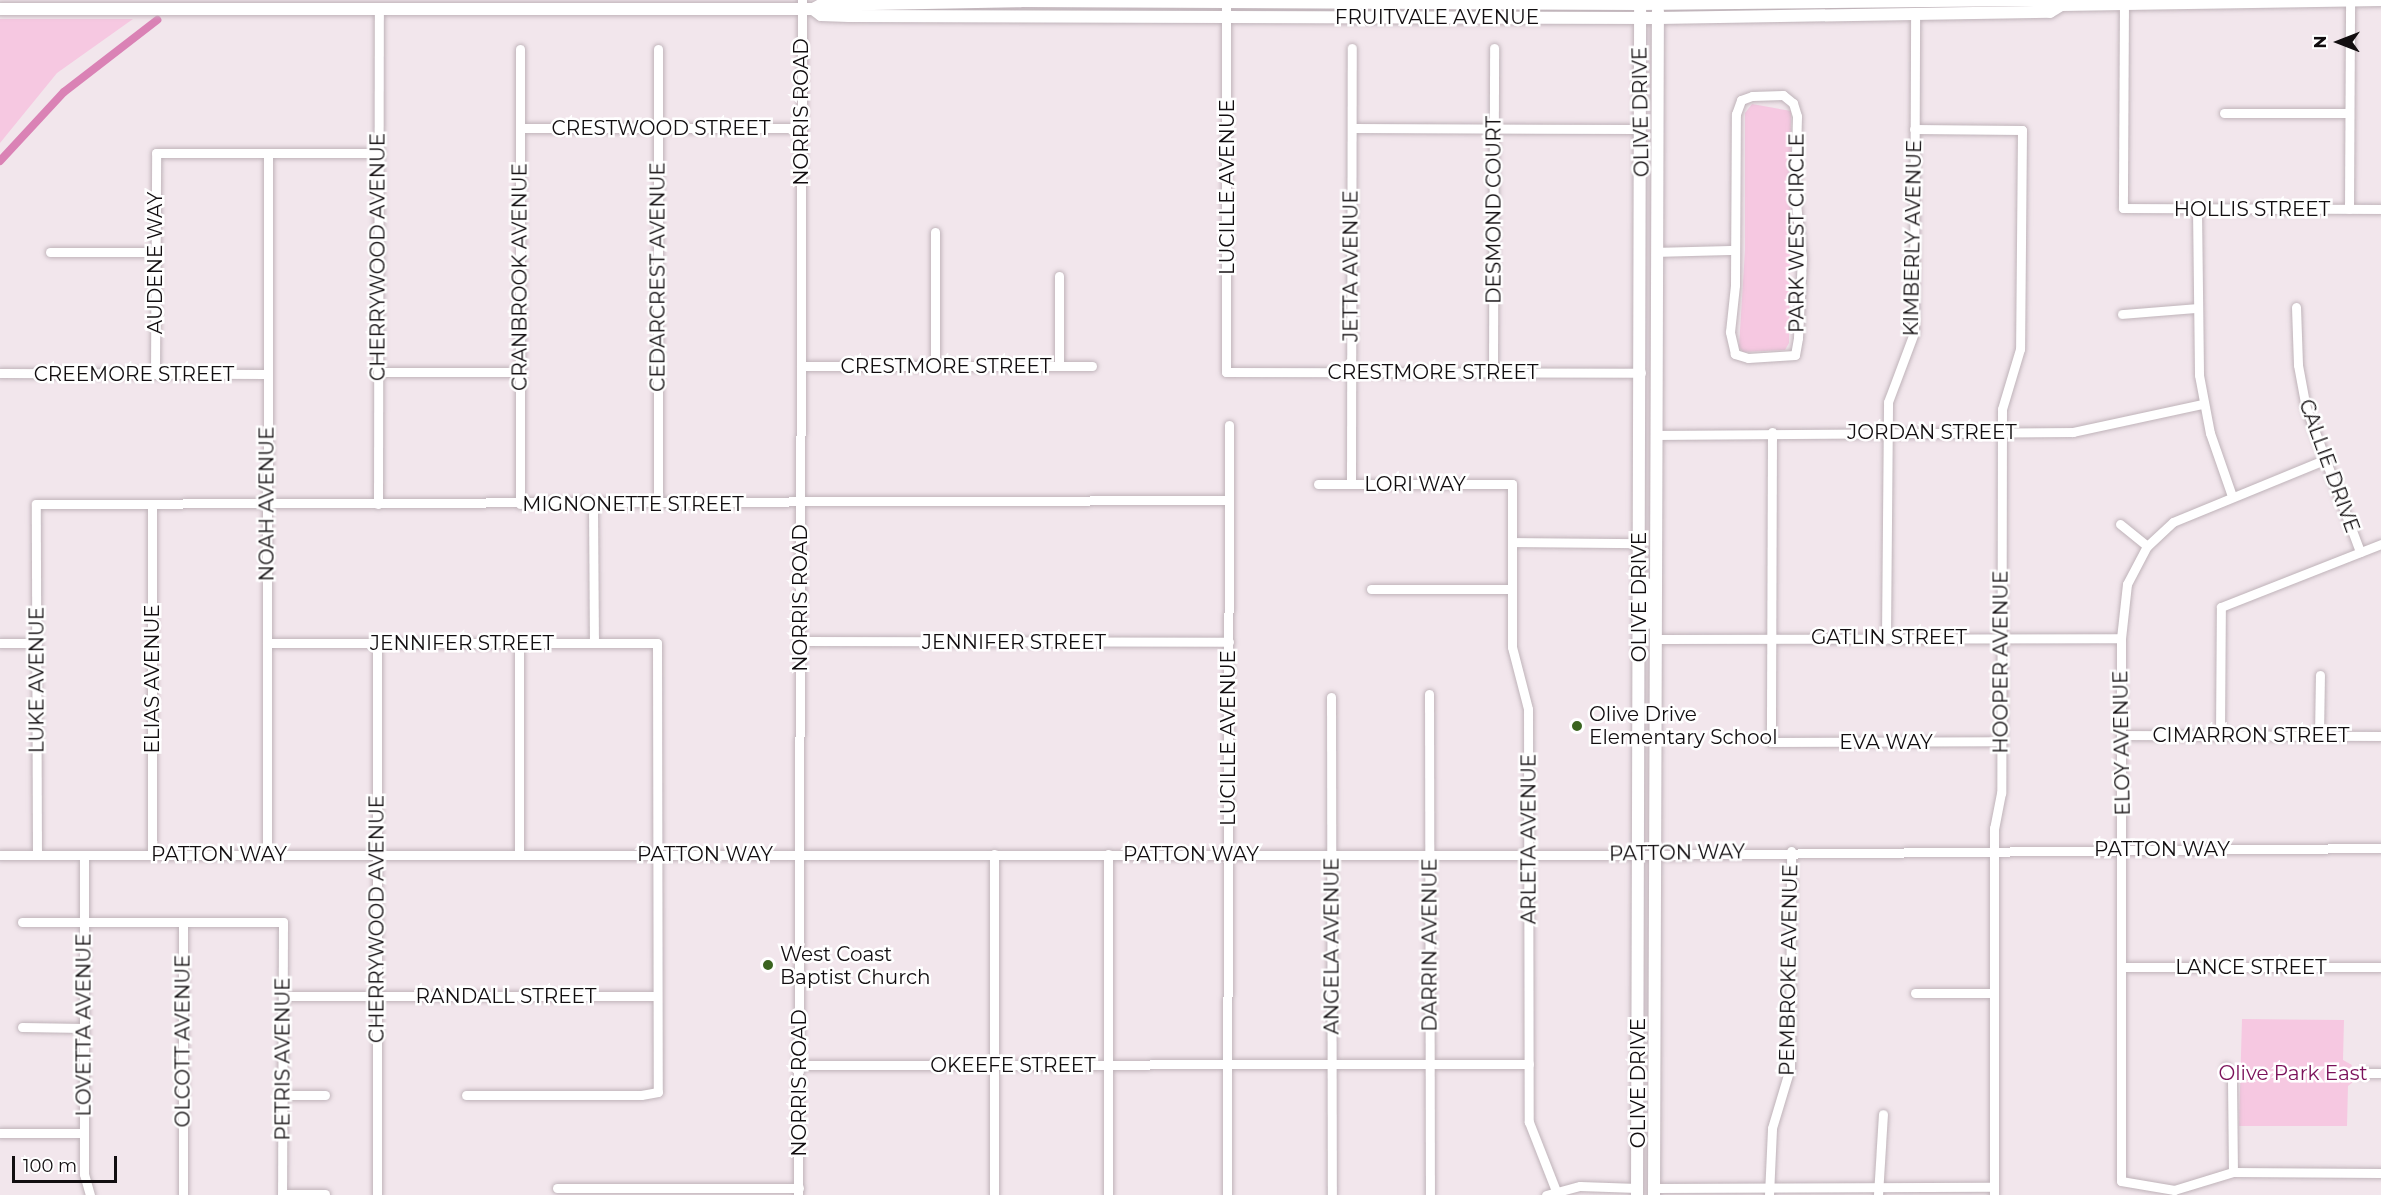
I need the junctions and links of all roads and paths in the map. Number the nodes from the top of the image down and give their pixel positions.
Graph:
1 (1885, 0) edge
2 (1953, 0) edge
3 (2381, 0) edge
4 (1171, 1) edge
5 (2350, 1) edge
6 (984, 2) junction
7 (1226, 2) junction
8 (1396, 2) edge
9 (1640, 2) edge
10 (1658, 2) edge
11 (2124, 2) edge
12 (545, 4) edge
13 (2061, 5) junction
14 (806, 6) edge
15 (0, 9) edge
16 (379, 9) junction
17 (1915, 14) junction
18 (1226, 16) junction
19 (984, 17) junction
20 (1640, 18) junction
21 (1658, 18) junction
22 (1352, 48) dead end
23 (1494, 48) dead end
24 (520, 49) dead end
25 (658, 49) dead end
26 (2224, 112) dead end
27 (2349, 113) junction
28 (520, 128) junction
29 (658, 128) junction
30 (801, 128) junction
31 (1352, 128) junction
32 (1494, 128) junction
33 (1640, 129) junction
34 (1914, 129) junction
35 (268, 153) junction
36 (379, 153) junction
37 (1642, 197) junction
38 (2197, 208) junction
39 (2349, 209) junction
40 (2381, 209) edge
41 (935, 232) dead end
42 (1735, 250) junction
43 (50, 252) dead end
44 (155, 252) junction
45 (1657, 252) junction
46 (1059, 276) dead end
47 (2296, 307) dead end
48 (2197, 308) junction
49 (2122, 314) dead end
50 (801, 366) junction
51 (935, 366) junction
52 (1059, 366) junction
53 (1092, 366) dead end
54 (378, 372) junction
55 (520, 372) junction
56 (1226, 372) joint
57 (1351, 372) junction
58 (1493, 372) junction
59 (0, 373) edge
60 (1641, 373) junction
61 (155, 374) junction
62 (267, 374) junction
63 (2204, 404) junction
64 (1229, 425) dead end
65 (1772, 432) junction
66 (1887, 432) junction
67 (2002, 432) junction
68 (1657, 435) junction
69 (2324, 460) junction
70 (1318, 484) dead end
71 (1351, 484) junction
72 (1512, 484) joint
73 (2232, 496) junction
74 (800, 500) junction
75 (1229, 500) junction
76 (36, 504) joint
77 (152, 504) junction
78 (267, 504) junction
79 (378, 504) junction
80 (520, 504) junction
81 (594, 504) junction
82 (658, 504) junction
83 (2120, 524) dead end
84 (1512, 542) junction
85 (1639, 543) junction
86 (2381, 544) edge
87 (2147, 546) junction
88 (2360, 552) junction
89 (1639, 570) junction
90 (1371, 589) dead end
91 (1512, 589) junction
92 (1771, 637) junction
93 (1886, 637) junction
94 (2001, 637) junction
95 (2121, 638) junction
96 (1656, 639) junction
97 (800, 641) junction
98 (1228, 642) junction
99 (0, 643) edge
100 (37, 643) junction
101 (267, 643) junction
102 (377, 643) junction
103 (519, 643) junction
104 (594, 643) junction
105 (2320, 675) dead end
106 (1429, 694) dead end
107 (1331, 697) dead end
108 (2121, 735) junction
109 (2220, 735) junction
110 (2319, 736) junction
111 (2381, 736) edge
112 (2001, 741) junction
113 (2381, 848) edge
114 (2121, 849) junction
115 (1994, 850) junction
116 (1791, 851) junction
117 (1331, 853) junction
118 (1429, 853) junction
119 (1528, 853) junction
120 (267, 854) junction
121 (377, 854) junction
122 (519, 854) junction
123 (657, 854) junction
124 (800, 854) junction
125 (994, 854) junction
126 (1108, 854) junction
127 (1228, 854) junction
128 (0, 855) edge
129 (37, 855) junction
130 (84, 855) junction
131 (152, 855) junction
132 (1639, 855) junction
133 (1655, 855) junction
134 (22, 922) dead end
135 (84, 922) junction
136 (183, 922) junction
137 (2121, 967) junction
138 (2381, 967) edge
139 (1915, 993) dead end
140 (1994, 993) junction
141 (283, 996) junction
142 (377, 996) junction
143 (657, 996) junction
144 (22, 1028) dead end
145 (84, 1028) junction
146 (799, 1065) junction
147 (994, 1065) junction
148 (1108, 1065) junction
149 (1227, 1065) junction
150 (1332, 1065) junction
151 (1430, 1065) junction
152 (1529, 1065) junction
153 (2226, 1067) dead end
154 (2363, 1073) dead end
155 (2381, 1073) edge
156 (282, 1095) junction
157 (325, 1095) dead end
158 (466, 1095) dead end
159 (1882, 1114) dead end
160 (0, 1133) edge
161 (84, 1133) junction
162 (2233, 1172) junction
163 (2381, 1173) edge
164 (556, 1188) dead end
165 (799, 1191) edge
166 (1556, 1191) junction
167 (1770, 1191) edge
168 (1878, 1191) edge
169 (1994, 1191) edge
170 (1646, 1192) edge
171 (2174, 1192) edge
172 (325, 1194) edge
173 (90, 1195) edge
174 (183, 1195) edge
175 (282, 1195) edge
176 (377, 1195) edge
177 (994, 1195) edge
178 (1108, 1195) edge
179 (1227, 1195) edge
180 (1332, 1195) edge
181 (1430, 1195) edge
182 (1546, 1195) edge

1 - 2 main road, FRUITVALE AVENUE
1 - 10 main road, FRUITVALE AVENUE
2 - 13 main road, FRUITVALE AVENUE
2 - 17 main road
3 - 5 main road, FRUITVALE AVENUE
4 - 6 main road, FRUITVALE AVENUE
4 - 7 main road, FRUITVALE AVENUE
5 - 11 main road, FRUITVALE AVENUE
5 - 27 street
6 - 14 main road, FRUITVALE AVENUE
6 - 19 main road
7 - 8 main road, FRUITVALE AVENUE
7 - 18 street, LUCILLE AVENUE
8 - 9 main road, FRUITVALE AVENUE
9 - 10 main road, FRUITVALE AVENUE
9 - 20 main road, OLIVE DRIVE
10 - 21 main road, OLIVE DRIVE
11 - 13 main road, FRUITVALE AVENUE
11 - 38 street, HOLLIS STREET
12 - 14 main road, FRUITVALE AVENUE
12 - 16 main road, FRUITVALE AVENUE
13 - 17 main road, FRUITVALE AVENUE
14 - 19 main road, FRUITVALE AVENUE
14 - 30 street, NORRIS ROAD
15 - 16 main road, FRUITVALE AVENUE
16 - 36 street, CHERRYWOOD AVENUE
17 - 21 main road, FRUITVALE AVENUE
17 - 34 street, KIMBERLY AVENUE
18 - 19 main road, FRUITVALE AVENUE
18 - 20 main road, FRUITVALE AVENUE
18 - 56 street, LUCILLE AVENUE
20 - 21 main road, FRUITVALE AVENUE
20 - 33 main road, OLIVE DRIVE
21 - 45 main road, OLIVE DRIVE
22 - 31 street, JETTA AVENUE
23 - 32 street, DESMOND COURT
24 - 28 street, CRANBROOK AVENUE
25 - 29 street, CEDARCREST AVENUE
26 - 27 street
27 - 39 street
28 - 29 street, CRESTWOOD STREET
28 - 55 street, CRANBROOK AVENUE
29 - 30 street, CRESTWOOD STREET
29 - 82 street, CEDARCREST AVENUE
30 - 50 street, NORRIS ROAD
31 - 32 street
31 - 57 street, JETTA AVENUE
32 - 33 street
32 - 58 street, DESMOND COURT
33 - 37 main road, OLIVE DRIVE
34 - 66 street, KIMBERLY AVENUE
34 - 67 street, HOOPER AVENUE
35 - 36 street
35 - 44 street, AUDENE WAY
35 - 62 street, NOAH AVENUE
36 - 54 street, CHERRYWOOD AVENUE
37 - 45 main road
37 - 60 main road, OLIVE DRIVE
38 - 39 street, HOLLIS STREET
38 - 48 street
39 - 40 street, HOLLIS STREET
41 - 51 street
42 - 42 street, PARK WEST CIRCLE
42 - 45 street
43 - 44 street
44 - 61 street, AUDENE WAY
45 - 68 main road, OLIVE DRIVE
46 - 52 street
47 - 69 street, CALLIE DRIVE
48 - 49 street
48 - 63 street
50 - 51 street, CRESTMORE STREET
50 - 74 street, NORRIS ROAD
51 - 52 street, CRESTMORE STREET
52 - 53 street, CRESTMORE STREET
54 - 55 street
54 - 79 street, CHERRYWOOD AVENUE
55 - 80 street, CRANBROOK AVENUE
56 - 57 street, CRESTMORE STREET
57 - 58 street, CRESTMORE STREET
57 - 71 street, JETTA AVENUE
58 - 60 street, CRESTMORE STREET
59 - 61 street, CREEMORE STREET
60 - 68 main road
60 - 85 main road, OLIVE DRIVE
61 - 62 street, CREEMORE STREET
62 - 78 street, NOAH AVENUE
63 - 67 street, JORDAN STREET
63 - 73 street
64 - 75 street, LUCILLE AVENUE
65 - 66 street, JORDAN STREET
65 - 68 street, JORDAN STREET
65 - 92 street
66 - 67 street, JORDAN STREET
66 - 93 street, KIMBERLY AVENUE
67 - 94 street, HOOPER AVENUE
68 - 96 main road, OLIVE DRIVE
69 - 73 street, ELOY AVENUE
69 - 88 street, CALLIE DRIVE
70 - 71 street, LORI WAY
71 - 72 street, LORI WAY
72 - 84 street, ARLETA AVENUE
73 - 87 street, ELOY AVENUE
74 - 75 street, MIGNONETTE STREET
74 - 82 street, MIGNONETTE STREET
74 - 97 street, NORRIS ROAD
75 - 98 street, LUCILLE AVENUE
76 - 77 street, MIGNONETTE STREET
76 - 100 street, LUKE AVENUE
77 - 78 street, MIGNONETTE STREET
77 - 131 street, ELIAS AVENUE
78 - 79 street, MIGNONETTE STREET
78 - 101 street, NOAH AVENUE
79 - 80 street, MIGNONETTE STREET
80 - 81 street, MIGNONETTE STREET
81 - 82 street, MIGNONETTE STREET
81 - 104 street
83 - 87 street
84 - 85 street
84 - 91 street, ARLETA AVENUE
85 - 89 main road, OLIVE DRIVE
86 - 88 street
87 - 95 street, ELOY AVENUE
88 - 109 street
89 - 96 main road
89 - 132 main road, OLIVE DRIVE
90 - 91 street
91 - 119 street, ARLETA AVENUE
92 - 93 street, GATLIN STREET
92 - 96 street, GATLIN STREET
92 - 112 street, EVA WAY
93 - 94 street, GATLIN STREET
94 - 95 street, GATLIN STREET
94 - 112 street, HOOPER AVENUE
95 - 108 street, ELOY AVENUE
96 - 133 main road, OLIVE DRIVE
97 - 98 street, JENNIFER STREET
97 - 124 street, NORRIS ROAD
98 - 127 street, LUCILLE AVENUE
99 - 100 street
100 - 129 street, LUKE AVENUE
101 - 102 street, JENNIFER STREET
101 - 120 street, NOAH AVENUE
102 - 103 street, JENNIFER STREET
102 - 121 street, CHERRYWOOD AVENUE
103 - 104 street, JENNIFER STREET
103 - 122 street
104 - 123 street, JENNIFER STREET
105 - 110 street
106 - 118 street, DARRIN AVENUE
107 - 117 street, ANGELA AVENUE
108 - 109 street, CIMARRON STREET
108 - 114 street, ELOY AVENUE
109 - 110 street, CIMARRON STREET
110 - 111 street, CIMARRON STREET
112 - 115 street, HOOPER AVENUE
113 - 114 street, PATTON WAY
114 - 115 street, PATTON WAY
114 - 137 street, ELOY AVENUE
115 - 116 street, PATTON WAY
115 - 140 street, HOOPER AVENUE
116 - 133 street, PATTON WAY
116 - 167 street, PEMBROKE AVENUE
117 - 118 street, PATTON WAY
117 - 127 street, PATTON WAY
117 - 150 street, ANGELA AVENUE
118 - 119 street, PATTON WAY
118 - 151 street, DARRIN AVENUE
119 - 132 street, PATTON WAY
119 - 152 street, ARLETA AVENUE
120 - 121 street, PATTON WAY
120 - 131 street, PATTON WAY
121 - 122 street, PATTON WAY
121 - 142 street, CHERRYWOOD AVENUE
122 - 123 street, PATTON WAY
123 - 124 street, PATTON WAY
123 - 143 street
124 - 125 street, PATTON WAY
124 - 146 street, NORRIS ROAD
125 - 126 street, PATTON WAY
125 - 147 street
126 - 127 street, PATTON WAY
126 - 148 street
127 - 149 street, LUCILLE AVENUE
128 - 129 street, PATTON WAY
129 - 130 street, PATTON WAY
130 - 131 street, PATTON WAY
130 - 135 street, LOVETTA AVENUE
132 - 133 street, PATTON WAY
132 - 170 main road, OLIVE DRIVE
133 - 170 main road, OLIVE DRIVE
134 - 135 street
135 - 136 street
135 - 145 street, LOVETTA AVENUE
136 - 141 street, PETRIS AVENUE
136 - 174 street, OLCOTT AVENUE
137 - 138 street, LANCE STREET
137 - 171 street, ELOY AVENUE
139 - 140 street
140 - 169 street, HOOPER AVENUE
141 - 142 street, RANDALL STREET
141 - 156 street, PETRIS AVENUE
142 - 143 street, RANDALL STREET
142 - 176 street, CHERRYWOOD AVENUE
143 - 158 street
144 - 145 street
145 - 161 street, LOVETTA AVENUE
146 - 147 street, OKEEFE STREET
146 - 165 street, NORRIS ROAD
147 - 148 street, OKEEFE STREET
147 - 177 street
148 - 149 street, OKEEFE STREET
148 - 178 street
149 - 150 street, OKEEFE STREET
149 - 179 street, LUCILLE AVENUE
150 - 151 street
150 - 180 street, ANGELA AVENUE
151 - 152 street
151 - 181 street, DARRIN AVENUE
152 - 166 street, ARLETA AVENUE
153 - 162 street
154 - 155 street
156 - 157 street
156 - 175 street, PETRIS AVENUE
159 - 168 street
160 - 161 street
161 - 173 street, LOVETTA AVENUE
162 - 163 street
162 - 171 street
164 - 165 street
166 - 170 street
166 - 182 street
167 - 168 street
167 - 170 street
168 - 169 street
172 - 175 street

